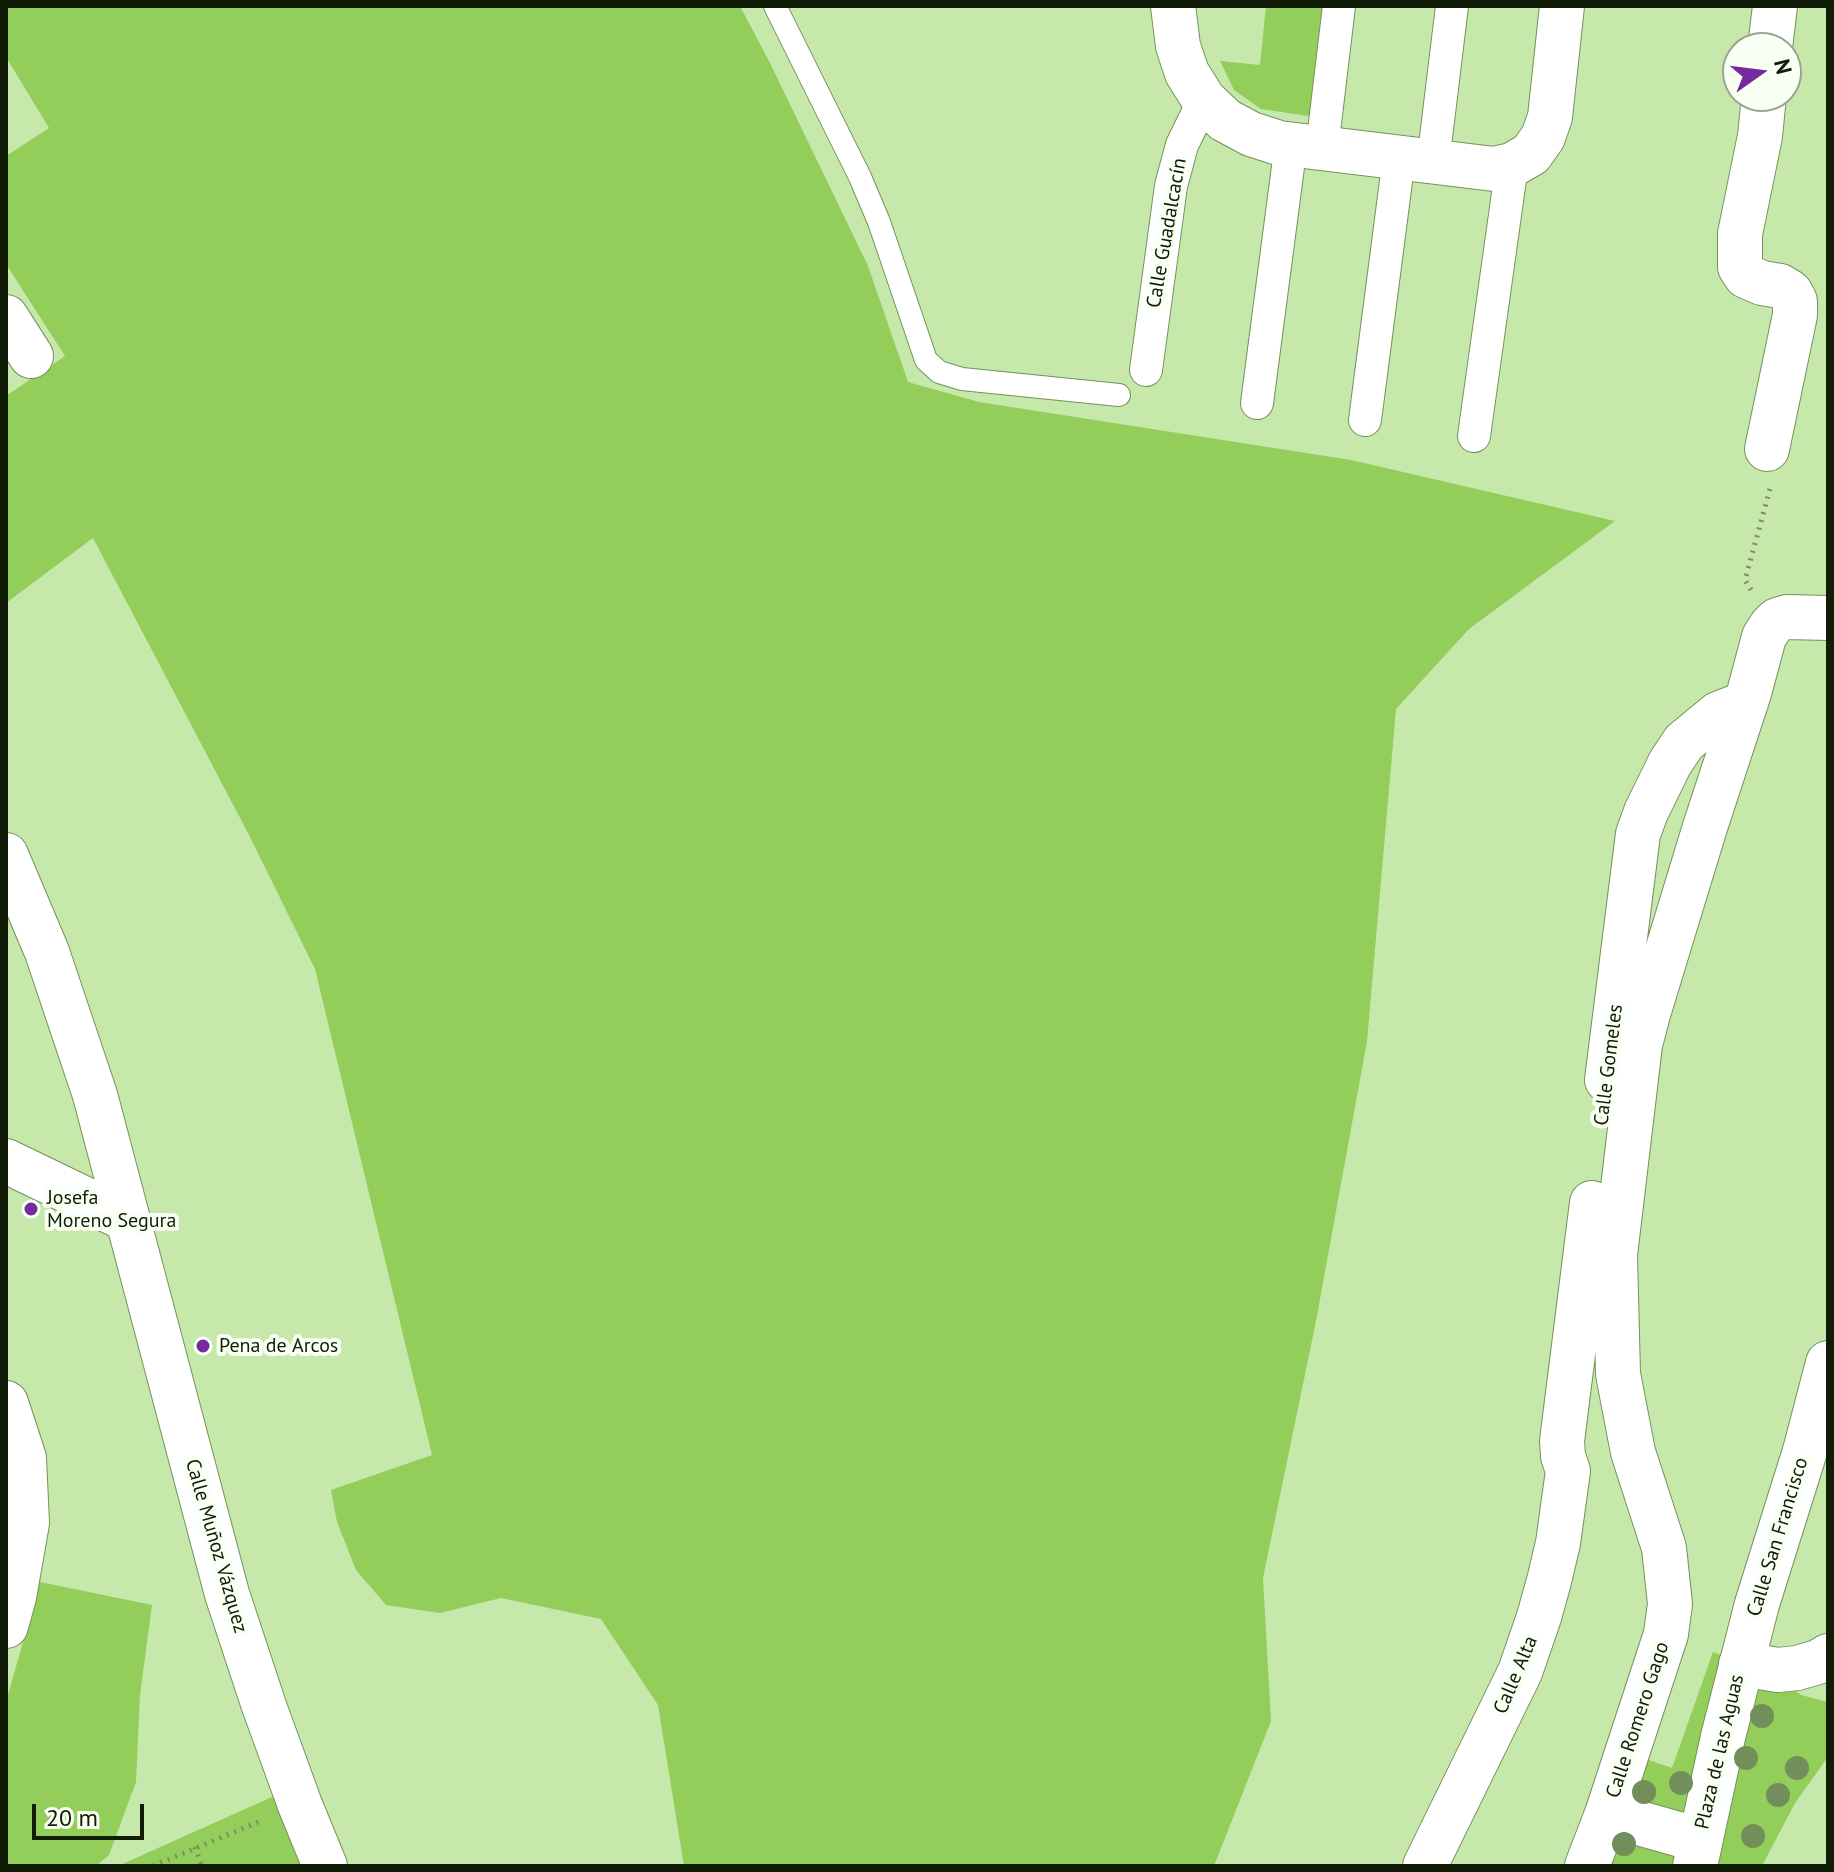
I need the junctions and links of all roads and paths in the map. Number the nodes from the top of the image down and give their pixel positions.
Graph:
1 (775, 6) edge
2 (1173, 6) edge
3 (1339, 6) edge
4 (1452, 6) edge
5 (1562, 6) edge
6 (1775, 6) edge
7 (1772, 32) edge
8 (1204, 100) junction
9 (1762, 112) edge
10 (1307, 146) junction
11 (1416, 160) junction
12 (1522, 160) junction
13 (6, 317) edge
14 (31, 356) dead end
15 (1146, 370) dead end
16 (1119, 395) dead end
17 (1257, 403) dead end
18 (1365, 420) dead end
19 (1474, 436) dead end
20 (1767, 449) joint
21 (1828, 618) edge
22 (1771, 626) junction
23 (1746, 703) junction
24 (6, 855) edge
25 (6, 1161) edge
26 (128, 1220) junction
27 (1828, 1363) edge
28 (6, 1403) edge
29 (1636, 1460) junction
30 (1568, 1471) junction
31 (6, 1626) edge
32 (1828, 1656) edge
33 (1741, 1664) junction
34 (300, 1805) junction
35 (1607, 1814) junction
36 (195, 1847) junction
37 (1697, 1853) edge
38 (153, 1866) edge
39 (202, 1866) edge
40 (325, 1866) edge
41 (1425, 1866) edge
42 (1587, 1866) edge

1 - 16 lane
2 - 8 street
3 - 10 street
4 - 11 street
5 - 12 street
6 - 7 street
8 - 10 street
8 - 15 street, Calle Guadalcacín
9 - 20 street
10 - 11 street
10 - 17 street
11 - 12 street
11 - 18 street
12 - 19 street
13 - 14 street
20 - 22 path
21 - 22 street
22 - 23 street, Calle Gomeles
23 - 29 street, Calle Gomeles
23 - 30 street, Calle Gomeles
24 - 26 street, Calle Muñoz Vázquez
25 - 26 street
26 - 34 street, Calle Muñoz Vázquez
27 - 33 street, Calle San Francisco
28 - 31 street
29 - 30 street
29 - 35 street, Calle Romero Gago
30 - 41 street, Calle Alta
32 - 33 street
33 - 37 street, Plaza de las Aguas
34 - 36 path
34 - 40 street, Calle Muñoz Vázquez
35 - 37 street, Plaza de las Aguas
35 - 42 street, Calle Romero Gago
36 - 38 path
36 - 39 path

